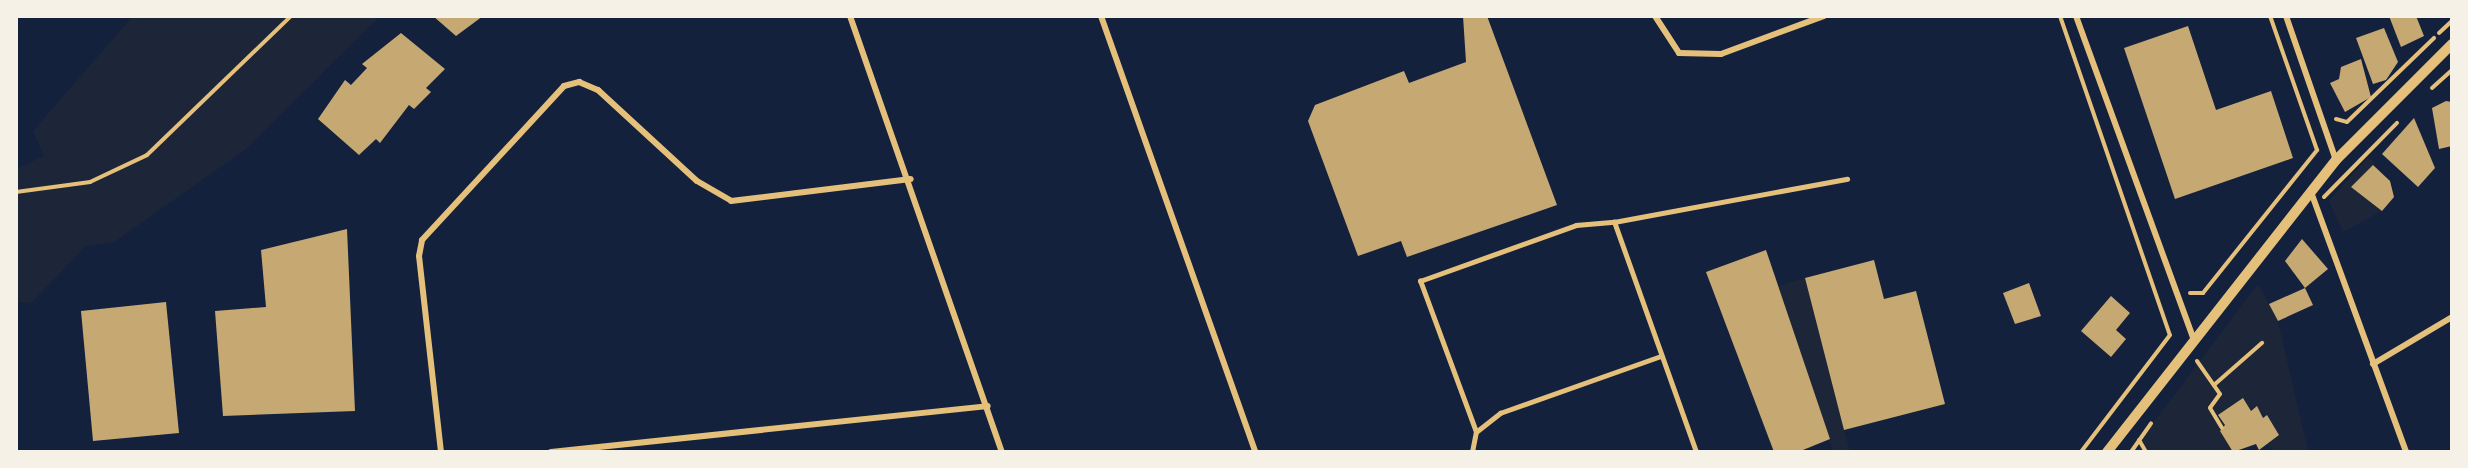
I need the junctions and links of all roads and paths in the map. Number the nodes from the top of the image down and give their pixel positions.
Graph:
1 (291, 16) edge
2 (850, 16) edge
3 (1101, 16) edge
4 (1654, 16) edge
5 (1824, 16) edge
6 (2060, 16) edge
7 (2076, 16) edge
8 (2270, 16) edge
9 (2286, 16) edge
10 (2451, 21) edge
11 (2451, 44) edge
12 (2451, 70) edge
13 (2423, 97) dead end
14 (2400, 120) dead end
15 (2342, 123) dead end
16 (2336, 160) junction
17 (911, 179) junction
18 (1847, 180) dead end
19 (16, 192) edge
20 (2311, 192) junction
21 (1614, 222) junction
22 (2193, 295) dead end
23 (2451, 316) edge
24 (2193, 337) junction
25 (2262, 343) dead end
26 (1661, 356) junction
27 (2197, 360) dead end
28 (2373, 364) junction
29 (2214, 385) junction
30 (988, 406) junction
31 (2222, 428) dead end
32 (1476, 432) junction
33 (2139, 440) dead end
34 (441, 452) edge
35 (551, 452) edge
36 (1002, 452) edge
37 (1255, 452) edge
38 (1472, 452) edge
39 (1696, 452) edge
40 (2081, 452) edge
41 (2107, 452) edge
42 (2146, 452) edge
43 (2406, 452) edge

1 - 19 path
2 - 17 street
3 - 37 street
4 - 5 street
6 - 40 path
7 - 24 street
8 - 22 path
9 - 16 street
10 - 15 path
11 - 16 street
12 - 13 path
14 - 20 path
16 - 20 street
17 - 30 street
17 - 34 street
18 - 21 lane
20 - 24 street
20 - 28 street
21 - 26 lane
21 - 32 lane
23 - 28 street
24 - 41 street
25 - 29 path
26 - 32 lane
26 - 39 lane
27 - 29 path
28 - 43 street
29 - 31 path
30 - 35 street
30 - 36 street
32 - 38 lane
33 - 42 path

